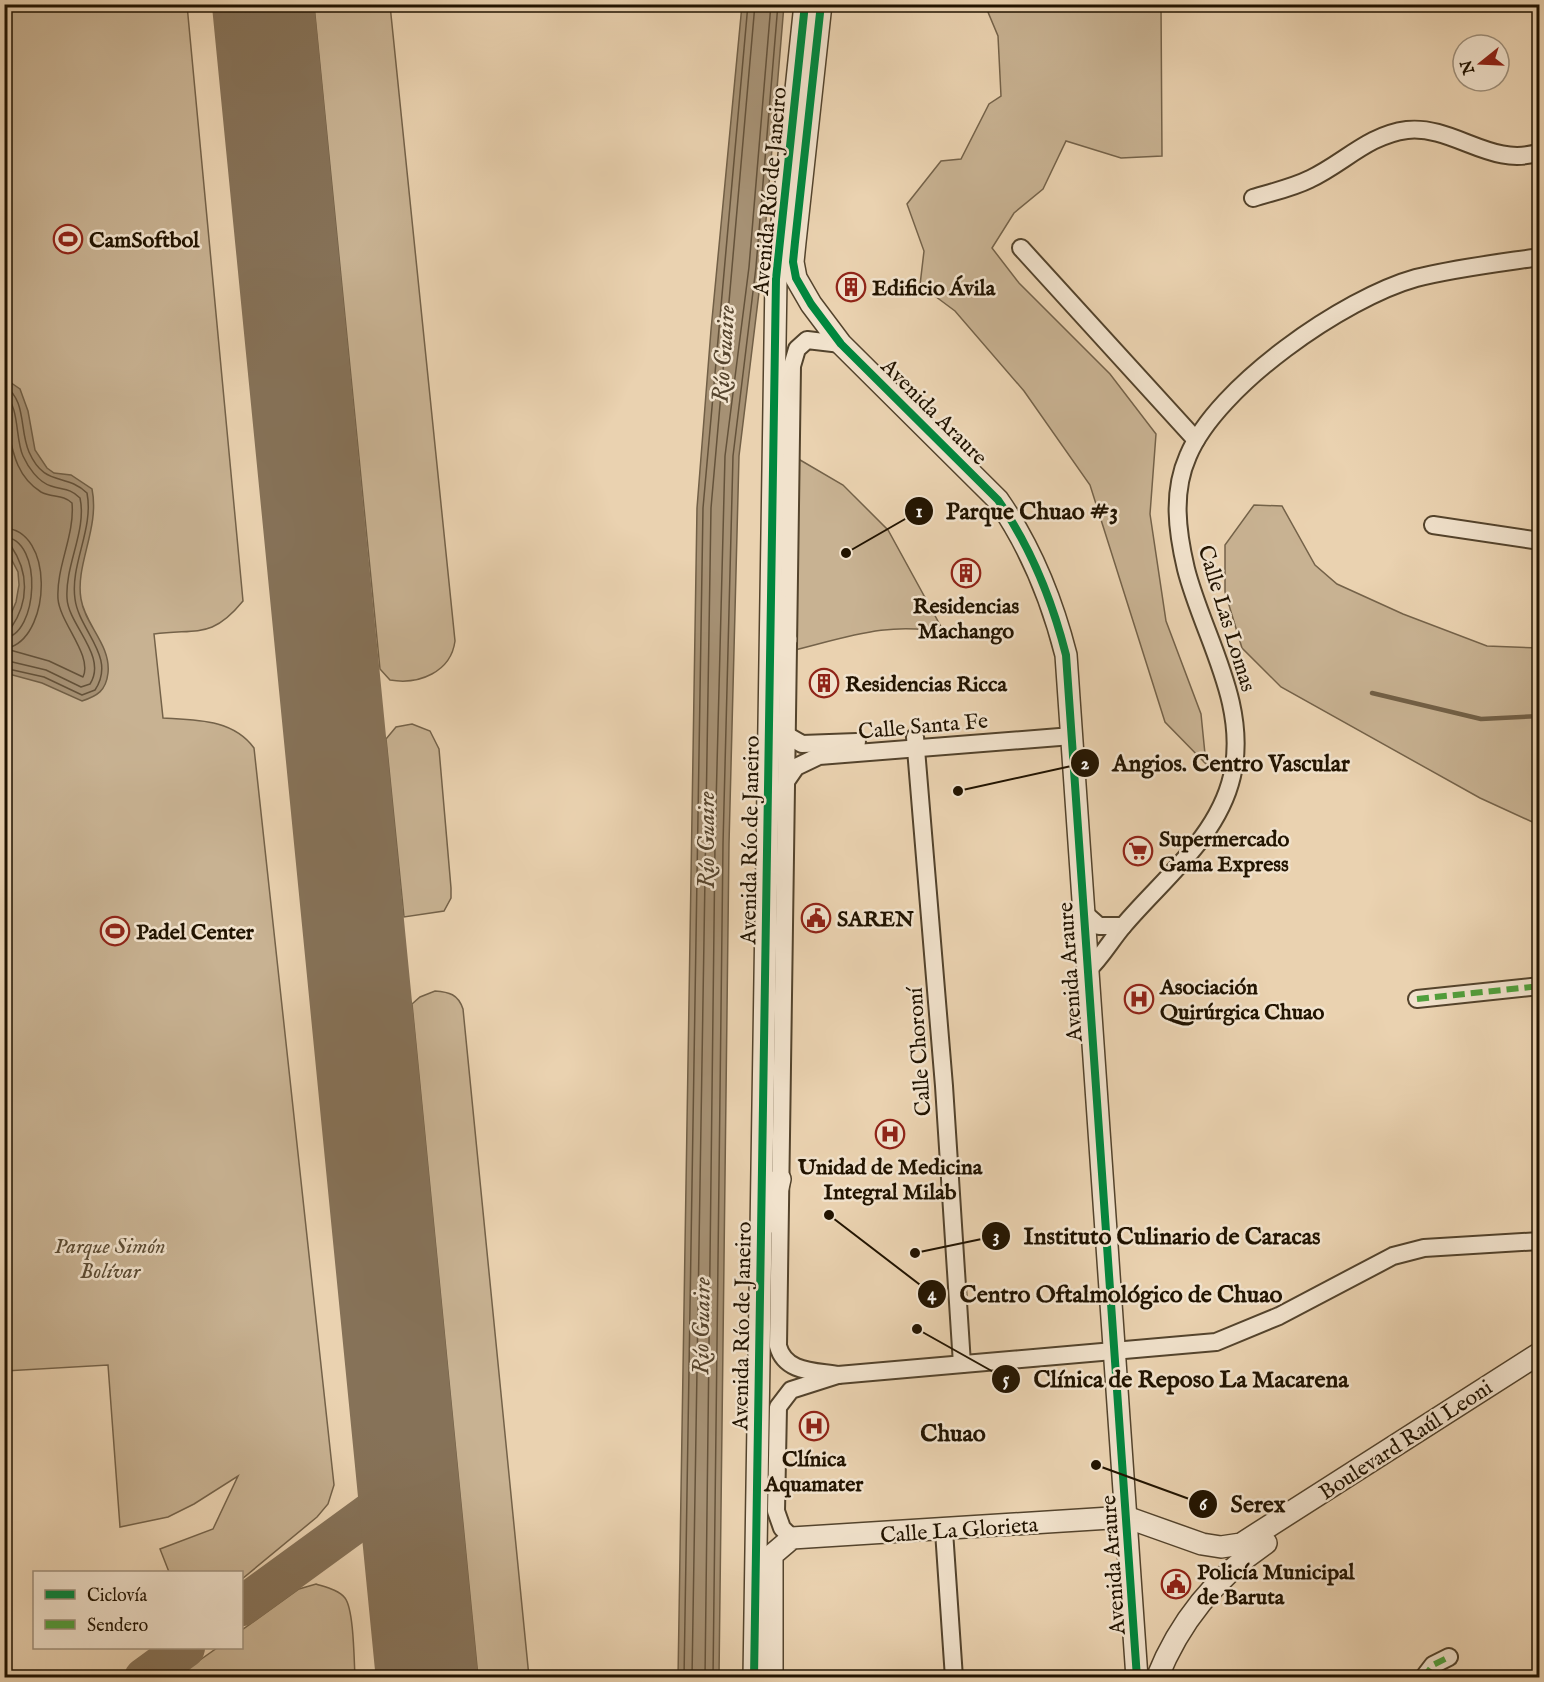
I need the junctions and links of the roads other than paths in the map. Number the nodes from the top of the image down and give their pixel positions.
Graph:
1 (805, 4) edge
2 (820, 4) edge
3 (1539, 152) edge
4 (1253, 198) dead end
5 (1021, 248) dead end
6 (1539, 257) edge
7 (841, 344) junction
8 (1196, 440) junction
9 (1434, 525) dead end
10 (1539, 541) edge
11 (771, 548) junction
12 (786, 640) junction
13 (1072, 731) junction
14 (788, 736) junction
15 (915, 742) junction
16 (787, 780) junction
17 (1082, 911) junction
18 (1123, 926) junction
19 (1087, 971) junction
20 (1539, 986) edge
21 (1417, 999) dead end
22 (780, 1179) junction
23 (1539, 1241) edge
24 (761, 1255) junction
25 (1115, 1353) junction
26 (1539, 1353) edge
27 (962, 1364) junction
28 (1539, 1370) edge
29 (838, 1375) junction
30 (1126, 1517) junction
31 (944, 1531) junction
32 (792, 1538) junction
33 (1449, 1657) dead end
34 (754, 1677) edge
35 (772, 1677) edge
36 (954, 1677) edge
37 (1137, 1677) edge
38 (1157, 1677) edge
39 (1423, 1677) edge

1 - 11 street, Avenida Río de Janeiro
2 - 7 street, Avenida Río de Janeiro
3 - 4 street
5 - 8 street
6 - 8 street, Calle Las Lomas
7 - 12 street, Avenida Río de Janeiro
7 - 13 street, Avenida Araure
8 - 18 street, Calle Las Lomas
9 - 10 street
11 - 12 street
11 - 24 street, Avenida Río de Janeiro
12 - 14 street, Avenida Río de Janeiro
13 - 15 street, Calle Santa Fe
13 - 17 street, Avenida Araure
14 - 15 street, Calle Santa Fe
14 - 16 street, Avenida Río de Janeiro
15 - 16 street, Calle Santa Fe
15 - 27 street, Calle Choroní
16 - 22 street, Avenida Río de Janeiro
17 - 18 street
17 - 19 street, Avenida Araure
18 - 19 street, Calle Las Lomas
19 - 25 street, Avenida Araure
20 - 21 street
22 - 24 street
22 - 29 street, Avenida Río de Janeiro
23 - 25 street
24 - 34 street, Avenida Río de Janeiro
25 - 27 street
25 - 30 street, Avenida Araure
26 - 30 street, Boulevard Raúl Leoni
27 - 29 street
28 - 38 street, Boulevard Raúl Leoni
29 - 32 street
30 - 31 street, Calle La Glorieta
30 - 37 street, Avenida Araure
31 - 32 street, Calle La Glorieta
31 - 36 street
32 - 35 street
33 - 39 street

